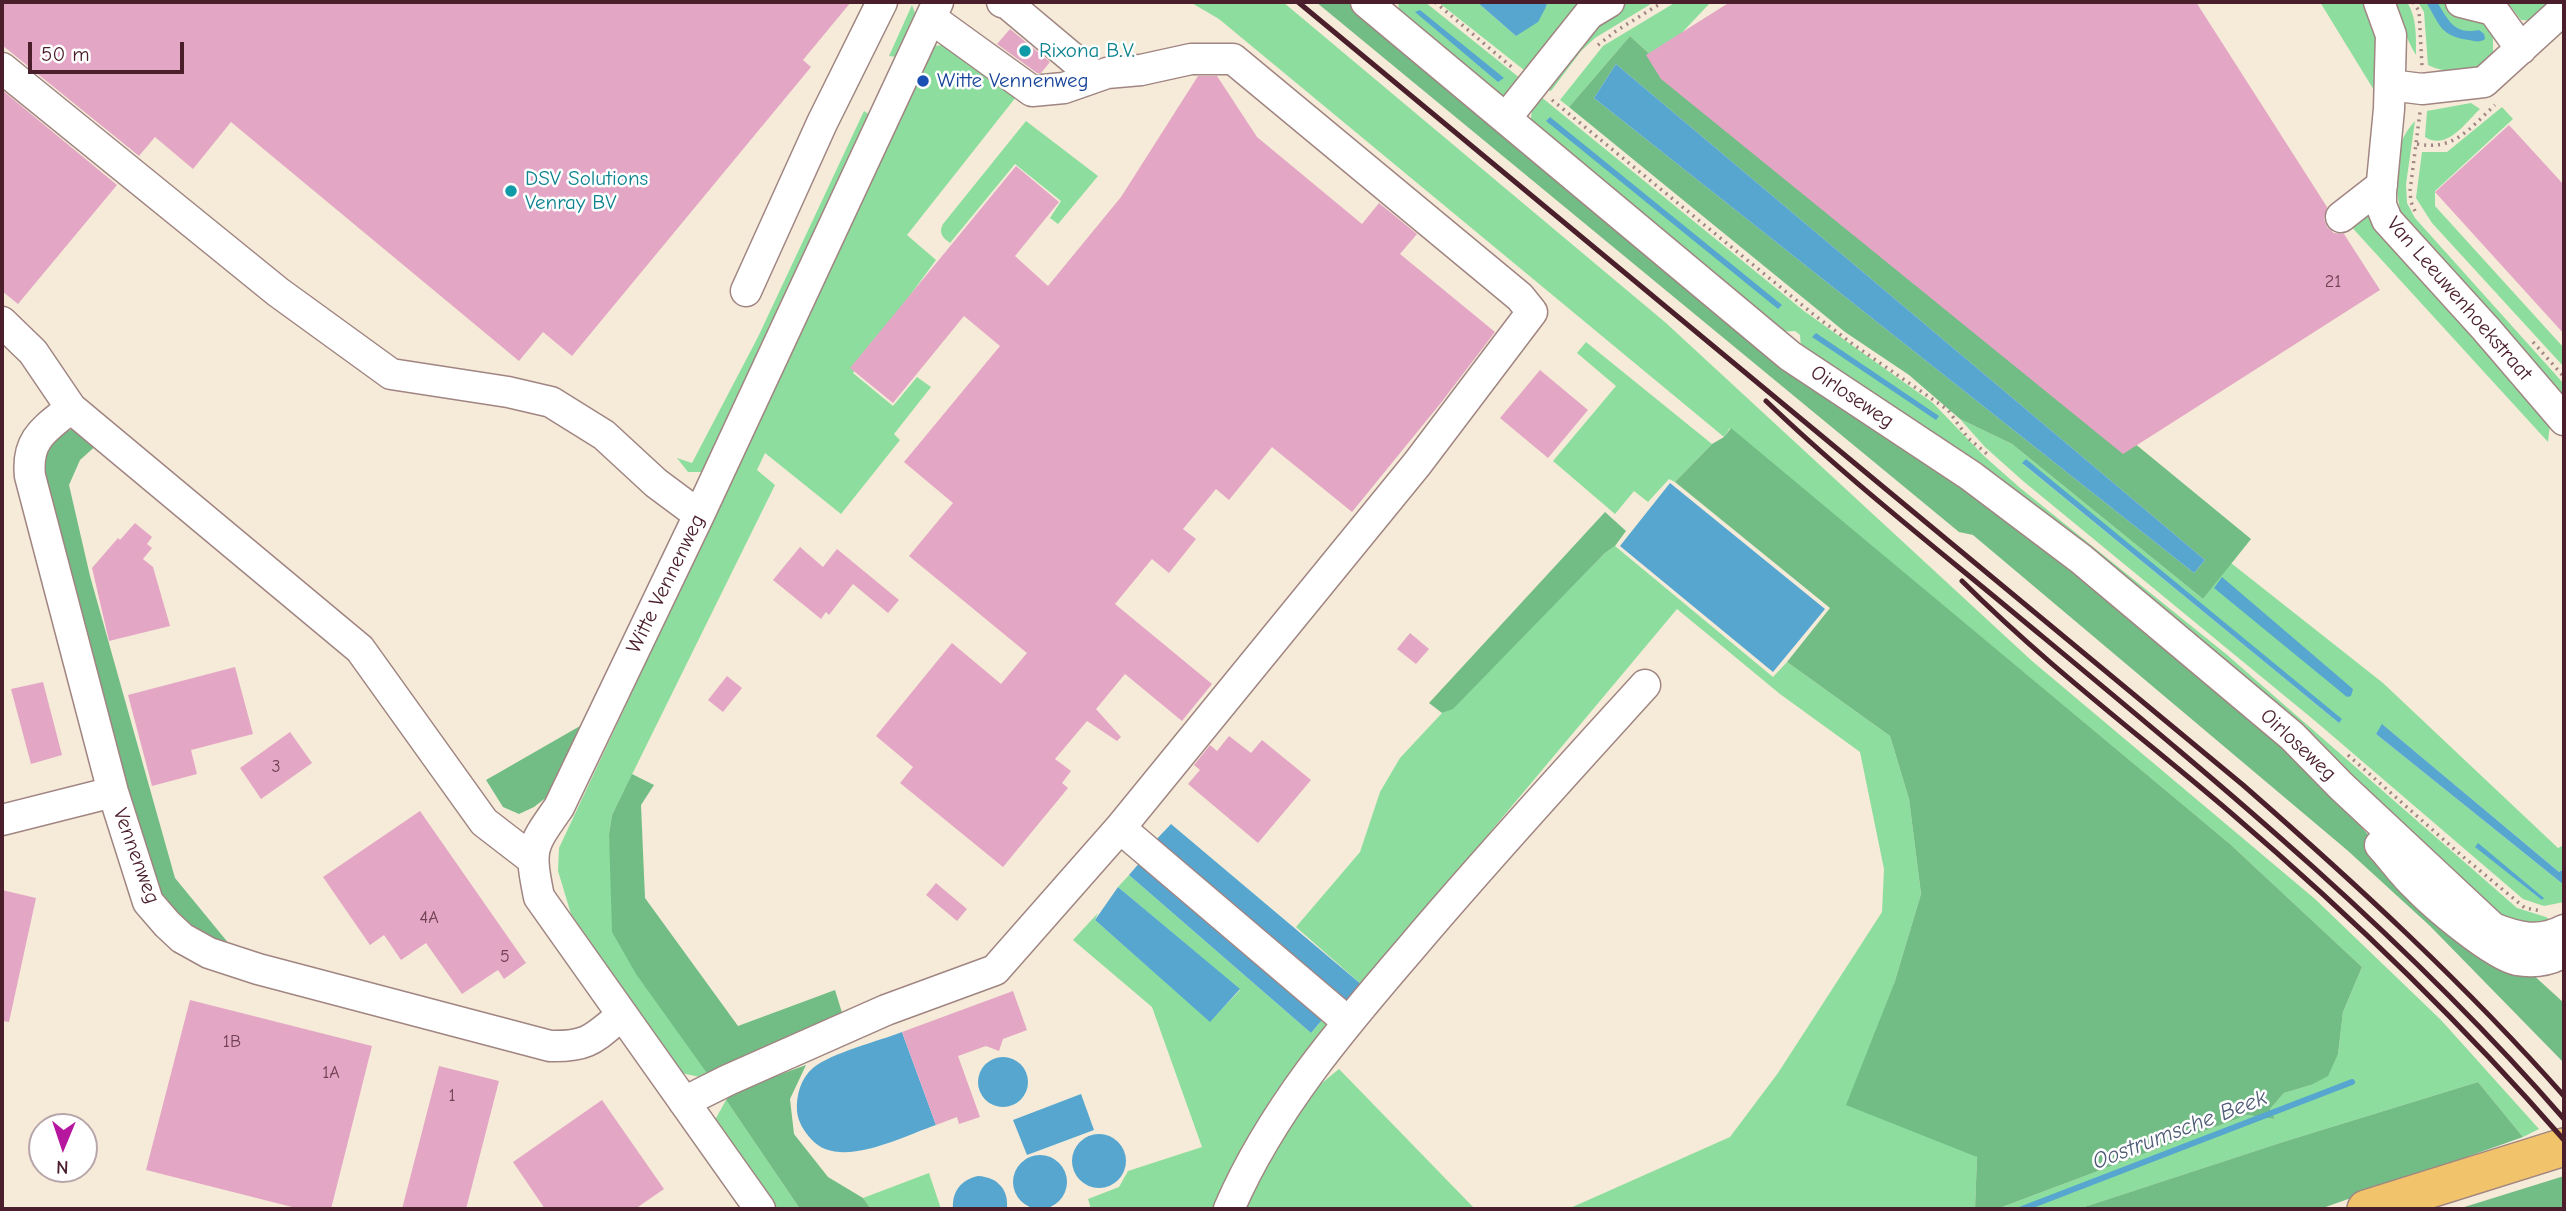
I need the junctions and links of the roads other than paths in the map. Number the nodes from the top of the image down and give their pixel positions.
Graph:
1 (882, 2) edge
2 (1002, 2) edge
3 (1366, 2) edge
4 (1609, 2) edge
5 (2379, 2) edge
6 (2461, 2) edge
7 (2564, 9) edge
8 (934, 10) edge
9 (2521, 49) junction
10 (2, 68) edge
11 (1095, 77) junction
12 (2390, 85) junction
13 (1506, 118) junction
14 (2382, 184) junction
15 (2341, 218) dead end
16 (746, 291) dead end
17 (2, 322) edge
18 (71, 408) junction
19 (2564, 420) edge
20 (699, 515) junction
21 (1645, 685) dead end
22 (113, 792) junction
23 (2, 820) edge
24 (1120, 828) junction
25 (531, 859) junction
26 (2557, 953) edge
27 (622, 1015) junction
28 (1348, 1022) junction
29 (684, 1102) junction
30 (2564, 1147) edge
31 (760, 1209) edge
32 (1229, 1209) edge
33 (2366, 1209) edge

1 - 16 street
2 - 11 street
3 - 13 street, Oirloseweg
4 - 13 street
5 - 12 street, Van Leeuwenhoekstraat
6 - 9 street
7 - 9 street
8 - 11 street
8 - 20 street, Witte Vennenweg
9 - 12 street
10 - 20 street
11 - 24 street
12 - 14 street, Van Leeuwenhoekstraat
13 - 26 street, Oirloseweg
14 - 15 street
14 - 19 street, Van Leeuwenhoekstraat
17 - 18 street
18 - 22 street, Vennenweg
18 - 25 street
20 - 25 street, Witte Vennenweg
21 - 28 street
22 - 23 street
22 - 27 street, Vennenweg
24 - 28 street
24 - 29 street
25 - 27 street
27 - 29 street
28 - 32 street
29 - 31 street
30 - 33 main road

